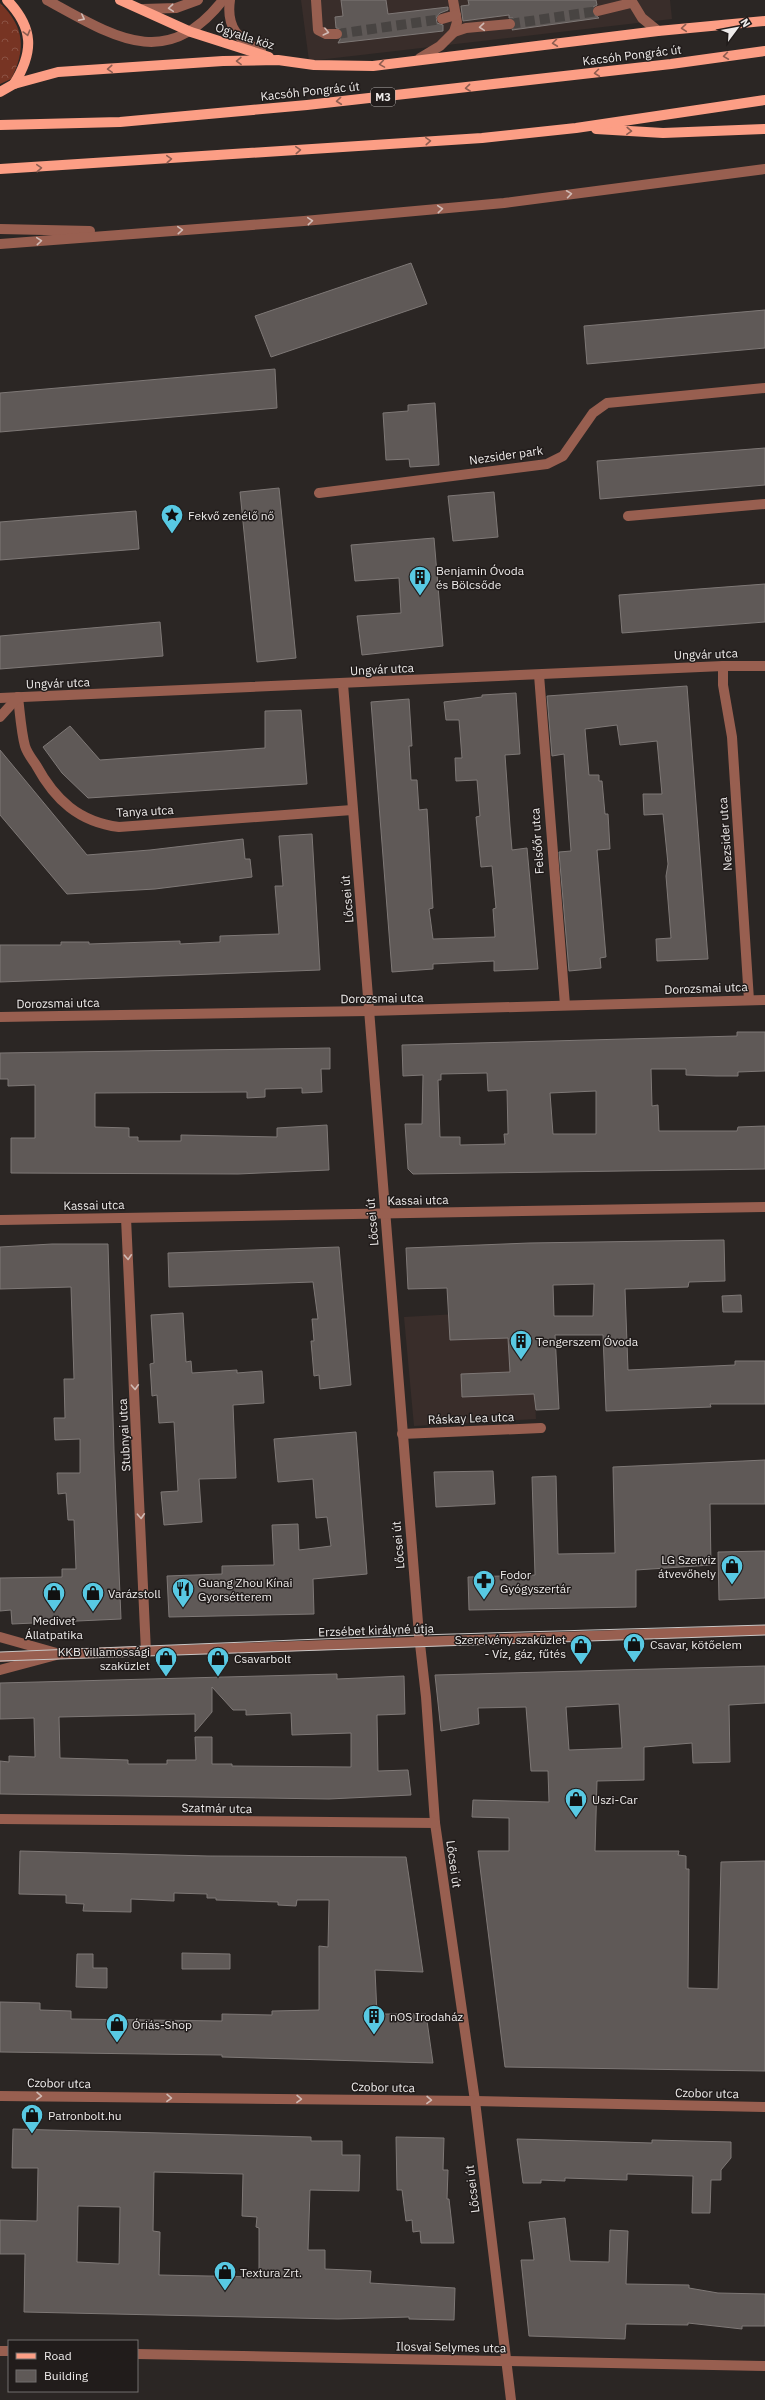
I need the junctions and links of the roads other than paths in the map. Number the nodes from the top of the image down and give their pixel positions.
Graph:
1 (7, 0) edge
2 (47, 0) edge
3 (120, 0) edge
4 (198, 0) edge
5 (223, 0) edge
6 (230, 0) edge
7 (316, 0) edge
8 (453, 0) edge
9 (631, 1) edge
10 (143, 9) junction
11 (598, 11) tunnel mouth
12 (456, 15) junction
13 (442, 19) tunnel mouth
14 (765, 22) edge
15 (510, 24) tunnel mouth
16 (658, 31) junction
17 (191, 32) junction
18 (454, 32) junction
19 (337, 34) tunnel mouth
20 (765, 51) edge
21 (420, 58) junction
22 (278, 60) junction
23 (14, 84) junction
24 (0, 92) edge
25 (765, 100) edge
26 (0, 125) edge
27 (576, 128) junction
28 (765, 129) edge
29 (0, 169) edge
30 (765, 169) edge
31 (0, 229) edge
32 (142, 232) junction
33 (0, 244) edge
34 (765, 388) edge
35 (319, 493) dead end
36 (765, 504) edge
37 (628, 516) dead end
38 (723, 666) junction
39 (765, 666) edge
40 (539, 675) junction
41 (342, 684) junction
42 (18, 697) junction
43 (0, 698) edge
44 (0, 717) edge
45 (352, 810) junction
46 (749, 1000) junction
47 (765, 1000) edge
48 (565, 1005) junction
49 (369, 1011) junction
50 (0, 1017) edge
51 (765, 1207) edge
52 (385, 1213) junction
53 (126, 1218) junction
54 (0, 1220) edge
55 (541, 1428) dead end
56 (402, 1434) junction
57 (765, 1630) edge
58 (0, 1637) edge
59 (419, 1641) junction
60 (146, 1652) junction
61 (60, 1654) junction
62 (0, 1657) edge
63 (0, 1670) edge
64 (0, 1819) edge
65 (435, 1823) junction
66 (0, 2096) edge
67 (475, 2101) junction
68 (765, 2107) edge
69 (138, 2354) edge
70 (506, 2362) junction
71 (765, 2366) edge
72 (511, 2400) edge

1 -> 23 main road
2 -> 17 street, Ógyalla köz
3 - 10 main road, Ógyalla köz
4 -> 10 street, Ógyalla köz
5 - 17 street, Ógyalla köz
6 - 22 street, Ógyalla köz
7 -> 19 street
8 - 12 street
9 - 11 street
9 - 16 street
10 - 17 main road, Ógyalla köz
12 - 13 street
12 - 18 street
14 -> 16 main road
15 -> 18 street
16 -> 21 main road
17 - 22 main road, Ógyalla köz
18 - 21 street
20 -> 26 main road, Kacsóh Pongrác út / M3
21 -> 22 main road
22 -> 23 main road
23 - 24 main road
25 - 27 main road
27 -> 28 main road
29 -> 27 main road
32 -> 30 street
31 - 32 street
33 -> 32 street
34 - 35 street, Nezsider park
36 - 37 street
38 - 39 street, Ungvár utca
38 - 40 street, Ungvár utca
38 - 46 street, Nezsider utca
40 - 41 street, Ungvár utca
40 - 48 street, Felsőőr utca
41 - 42 street, Ungvár utca
41 - 45 street, Lőcsei út
42 - 43 street, Ungvár utca
42 - 44 street
42 - 45 street, Tanya utca
45 - 49 street, Lőcsei út
46 - 47 street, Dorozsmai utca
46 - 48 street, Dorozsmai utca
48 - 49 street, Dorozsmai utca
49 - 50 street, Dorozsmai utca
49 - 52 street, Lőcsei út
51 - 52 street, Kassai utca
52 - 53 street, Kassai utca
52 - 56 street, Lőcsei út
53 - 54 street, Kassai utca
53 -> 60 street, Stubnyai utca
55 - 56 street, Ráskay Lea utca
56 - 59 street, Lőcsei út
57 - 59 street, Erzsébet királyné útja
58 - 61 street, Erzsébet királyné útja
59 - 60 street, Erzsébet királyné útja
59 - 65 street, Lőcsei út
60 - 61 street, Erzsébet királyné útja
61 - 62 street
61 - 63 street, Erzsébet királyné útja
64 - 65 street, Szatmár utca
65 - 67 street, Lőcsei út
66 -> 67 street, Czobor utca
67 - 68 street, Czobor utca
67 - 70 street, Lőcsei út
69 - 70 street, Ilosvai Selymes utca
70 - 71 street, Ilosvai Selymes utca
70 - 72 street, Lőcsei út

